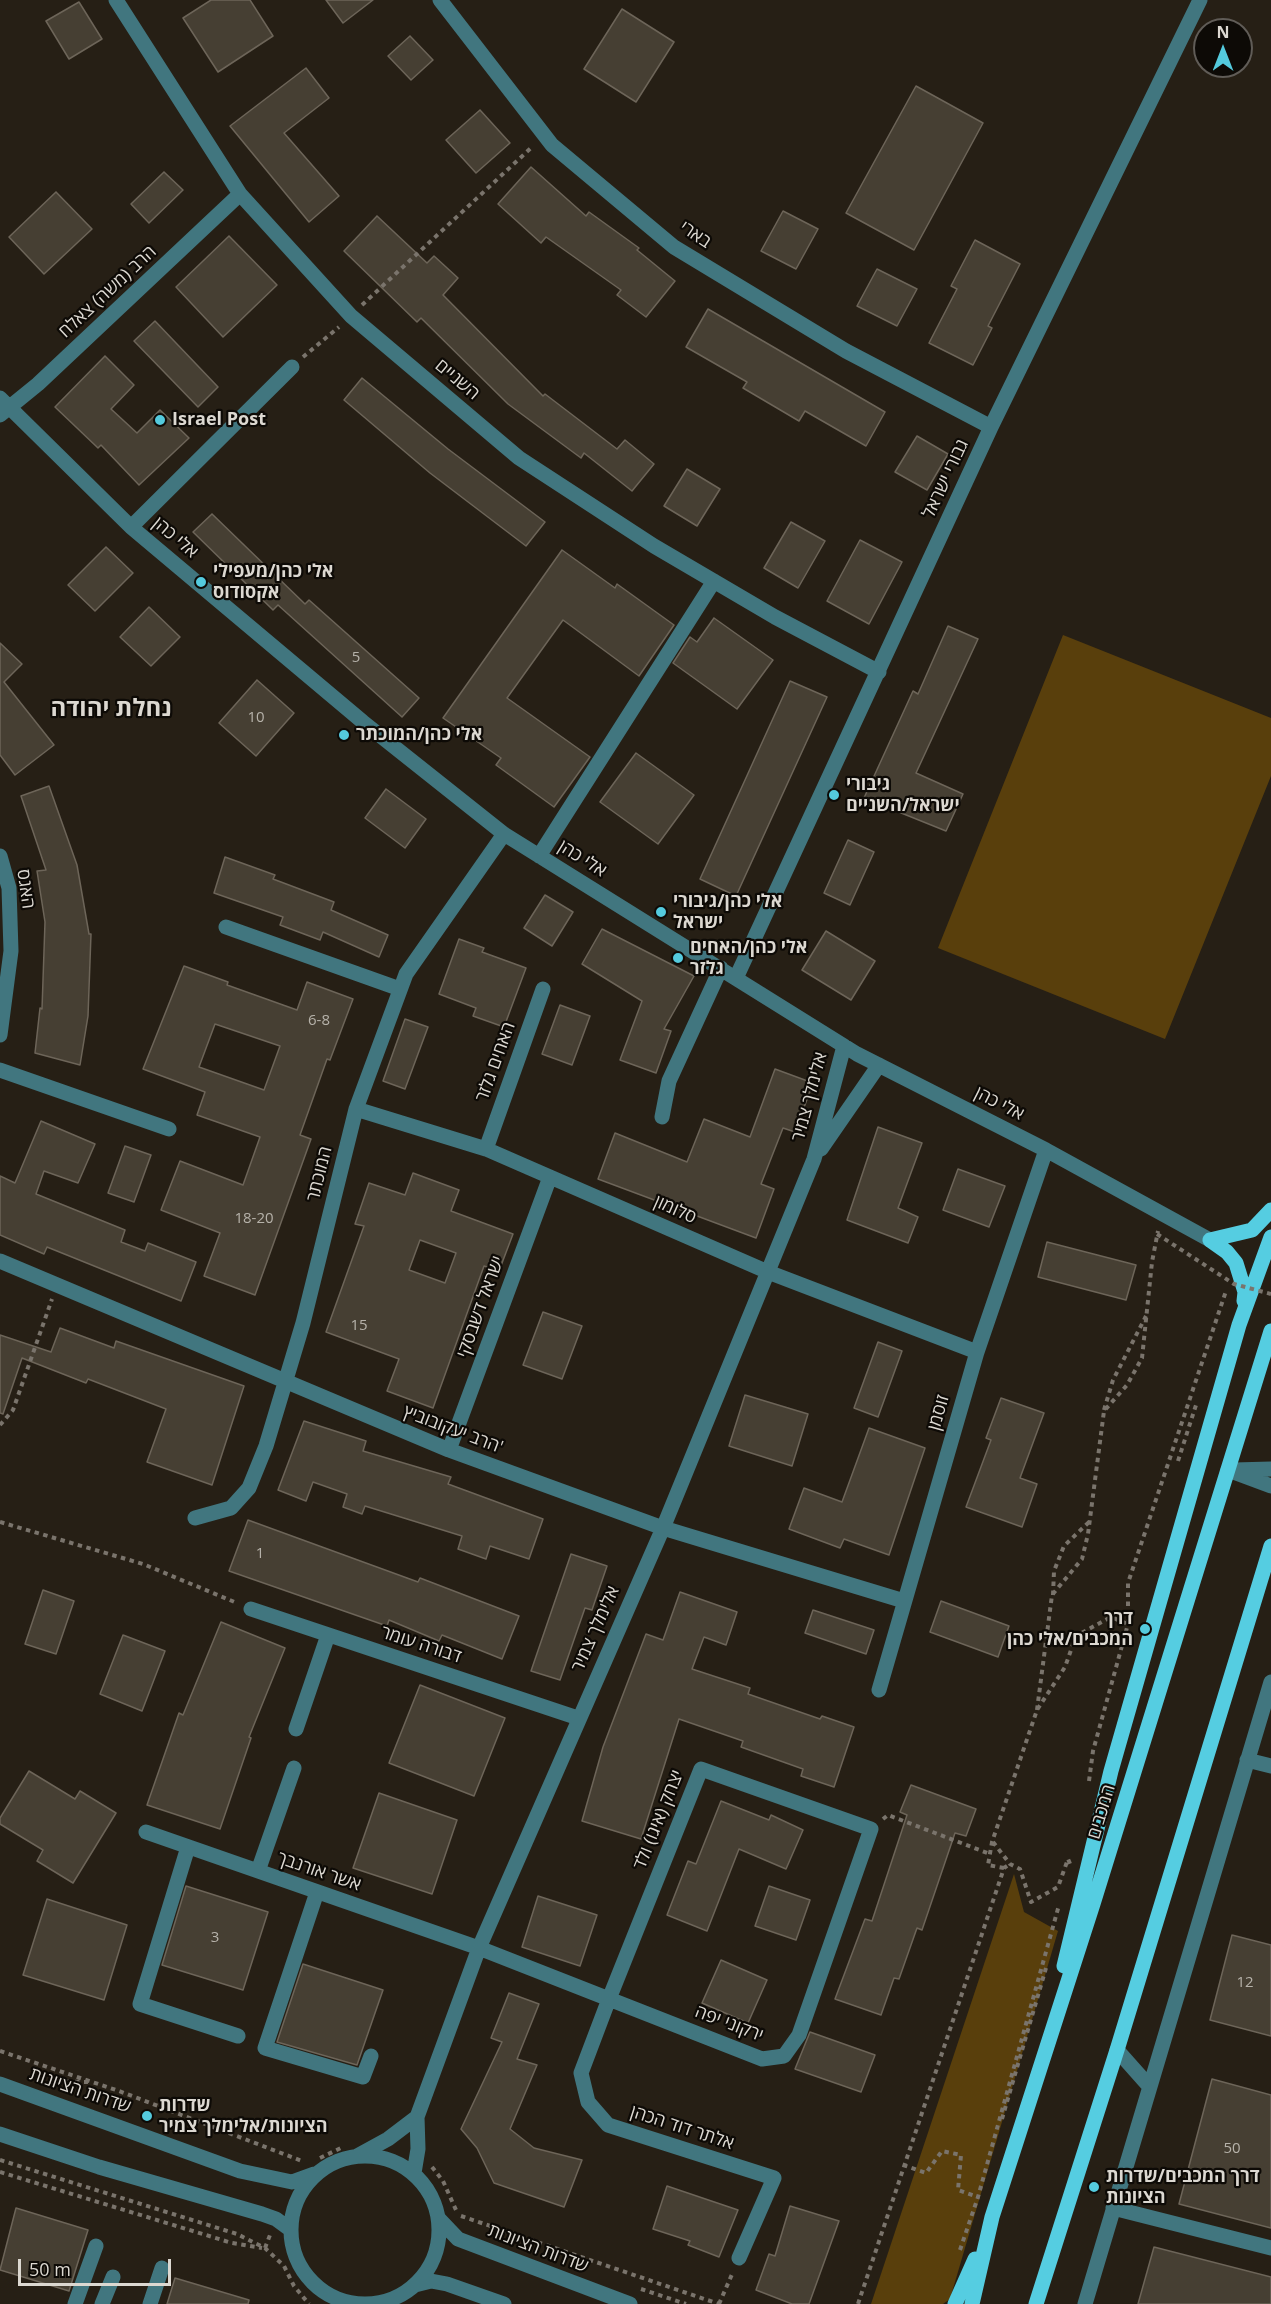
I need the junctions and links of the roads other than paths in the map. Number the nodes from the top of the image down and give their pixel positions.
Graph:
1 (116, 0) edge
2 (440, 0) edge
3 (1200, 0) edge
4 (240, 194) junction
5 (292, 368) road end
6 (3, 407) edge
7 (991, 427) junction
8 (131, 527) junction
9 (714, 581) junction
10 (879, 672) junction
11 (504, 834) junction
12 (0, 856) edge
13 (539, 856) junction
14 (226, 927) dead end
15 (721, 968) junction
16 (736, 978) junction
17 (400, 989) junction
18 (543, 989) dead end
19 (0, 1035) edge
20 (844, 1046) junction
21 (879, 1065) junction
22 (0, 1070) edge
23 (356, 1109) junction
24 (663, 1117) dead end
25 (169, 1129) dead end
26 (486, 1149) junction
27 (1046, 1150) junction
28 (814, 1159) junction
29 (550, 1176) junction
30 (1271, 1210) edge
31 (1271, 1237) edge
32 (1210, 1240) junction
33 (0, 1261) edge
34 (768, 1272) junction
35 (1239, 1325) junction
36 (1271, 1331) edge
37 (977, 1352) junction
38 (285, 1384) junction
39 (449, 1450) junction
40 (1271, 1469) edge
41 (1228, 1470) junction
42 (1271, 1486) edge
43 (195, 1518) dead end
44 (663, 1528) junction
45 (1271, 1546) edge
46 (904, 1601) junction
47 (251, 1609) road end
48 (328, 1635) junction
49 (1271, 1682) edge
50 (879, 1690) dead end
51 (578, 1718) junction
52 (296, 1729) dead end
53 (1247, 1760) junction
54 (1271, 1767) edge
55 (294, 1768) dead end
56 (849, 1821) joint
57 (146, 1832) dead end
58 (188, 1847) junction
59 (258, 1871) junction
60 (317, 1892) junction
61 (479, 1948) junction
62 (609, 1999) junction
63 (238, 2036) dead end
64 (1117, 2050) junction
65 (371, 2056) dead end
66 (0, 2084) edge
67 (1034, 2086) junction
68 (1149, 2086) junction
69 (417, 2117) junction
70 (0, 2134) edge
71 (357, 2156) junction
72 (315, 2165) junction
73 (414, 2173) junction
74 (1113, 2208) junction
75 (992, 2217) junction
76 (439, 2219) junction
77 (291, 2230) junction
78 (96, 2246) dead end
79 (1271, 2248) edge
80 (739, 2258) road end
81 (162, 2268) dead end
82 (113, 2277) dead end
83 (416, 2285) junction
84 (323, 2296) edge
85 (379, 2303) edge
86 (75, 2304) edge
87 (102, 2304) edge
88 (150, 2304) edge
89 (504, 2304) edge
90 (630, 2304) edge
91 (955, 2304) edge
92 (972, 2304) edge
93 (1036, 2304) edge
94 (1085, 2304) edge

1 - 4 street, השניים
2 - 7 street, בארי
3 - 7 street, גבורי ישראל
4 - 6 street, הרב (משה) צאלח
4 - 9 street, השניים
5 - 8 street
6 - 8 street, אלי כהן
7 - 10 street, גבורי ישראל
8 - 11 street, אלי כהן
9 - 10 street, השניים
9 - 13 street
10 - 16 street, גבורי ישראל
11 - 13 street, אלי כהן
11 - 17 street, המוכתר
12 - 19 street, האגס
13 - 15 street, אלי כהן
14 - 17 street
15 - 16 street, אלי כהן
15 - 24 street
16 - 20 street, אלי כהן
17 - 23 street, המוכתר
18 - 26 street, האחים גלזר
20 - 21 street, אלי כהן
20 - 28 street, אלימלך צמיר
21 - 27 street, אלי כהן
21 - 28 street, אלימלך צמיר
22 - 25 street
23 - 26 street, סלומון
23 - 38 street, המוכתר
26 - 29 street, סלומון
27 - 32 street, אלי כהן
27 - 37 street, זוסמן
28 - 34 street, אלימלך צמיר
29 - 34 street, סלומון
29 - 39 street, ישראל דשבסקי
30 - 32 main road
31 - 35 main road
32 - 35 main road
33 - 38 street, הרב יעקובוביץ'
34 - 37 street, סלומון
34 - 44 street, אלימלך צמיר
35 - 67 main road
36 - 41 main road, המכבים
37 - 46 street, זוסמן
38 - 39 street, הרב יעקובוביץ'
38 - 43 street, המוכתר
39 - 44 street, הרב יעקובוביץ'
40 - 41 street
41 - 42 street
41 - 67 main road, המכבים
44 - 46 street, הרב יעקובוביץ'
44 - 51 street, אלימלך צמיר
45 - 64 main road
46 - 50 street, זוסמן
47 - 48 street, דבורה עומר
48 - 51 street, דבורה עומר
48 - 52 street
49 - 53 street
51 - 61 street, אלימלך צמיר
53 - 54 street
53 - 68 street
55 - 59 street
56 - 62 street, יצחק (איגו) ולד
56 - 62 street, ירקוני יפה
57 - 58 street, אשר אורנבך
58 - 59 street, אשר אורנבך
58 - 63 street
59 - 60 street, אשר אורנבך
60 - 61 street, אשר אורנבך
60 - 65 street
61 - 62 street, ירקוני יפה
61 - 69 street, אלימלך צמיר
62 - 80 street, אלתר דוד הכהן
64 - 68 street
64 - 93 main road
66 - 72 street, שדרות הציונות
67 - 75 main road, המכבים
68 - 74 street
69 - 71 street
69 - 73 street, אלימלך צמיר
70 - 77 street
71 - 72 street
71 - 73 street
72 - 77 street
73 - 76 street
74 - 79 street
74 - 94 street
75 - 91 main road
75 - 92 main road, המכבים
76 - 83 street
76 - 90 street, שדרות הציונות
77 - 84 street
78 - 86 street
81 - 88 street
82 - 87 street
83 - 85 street
83 - 89 street
84 - 85 street

